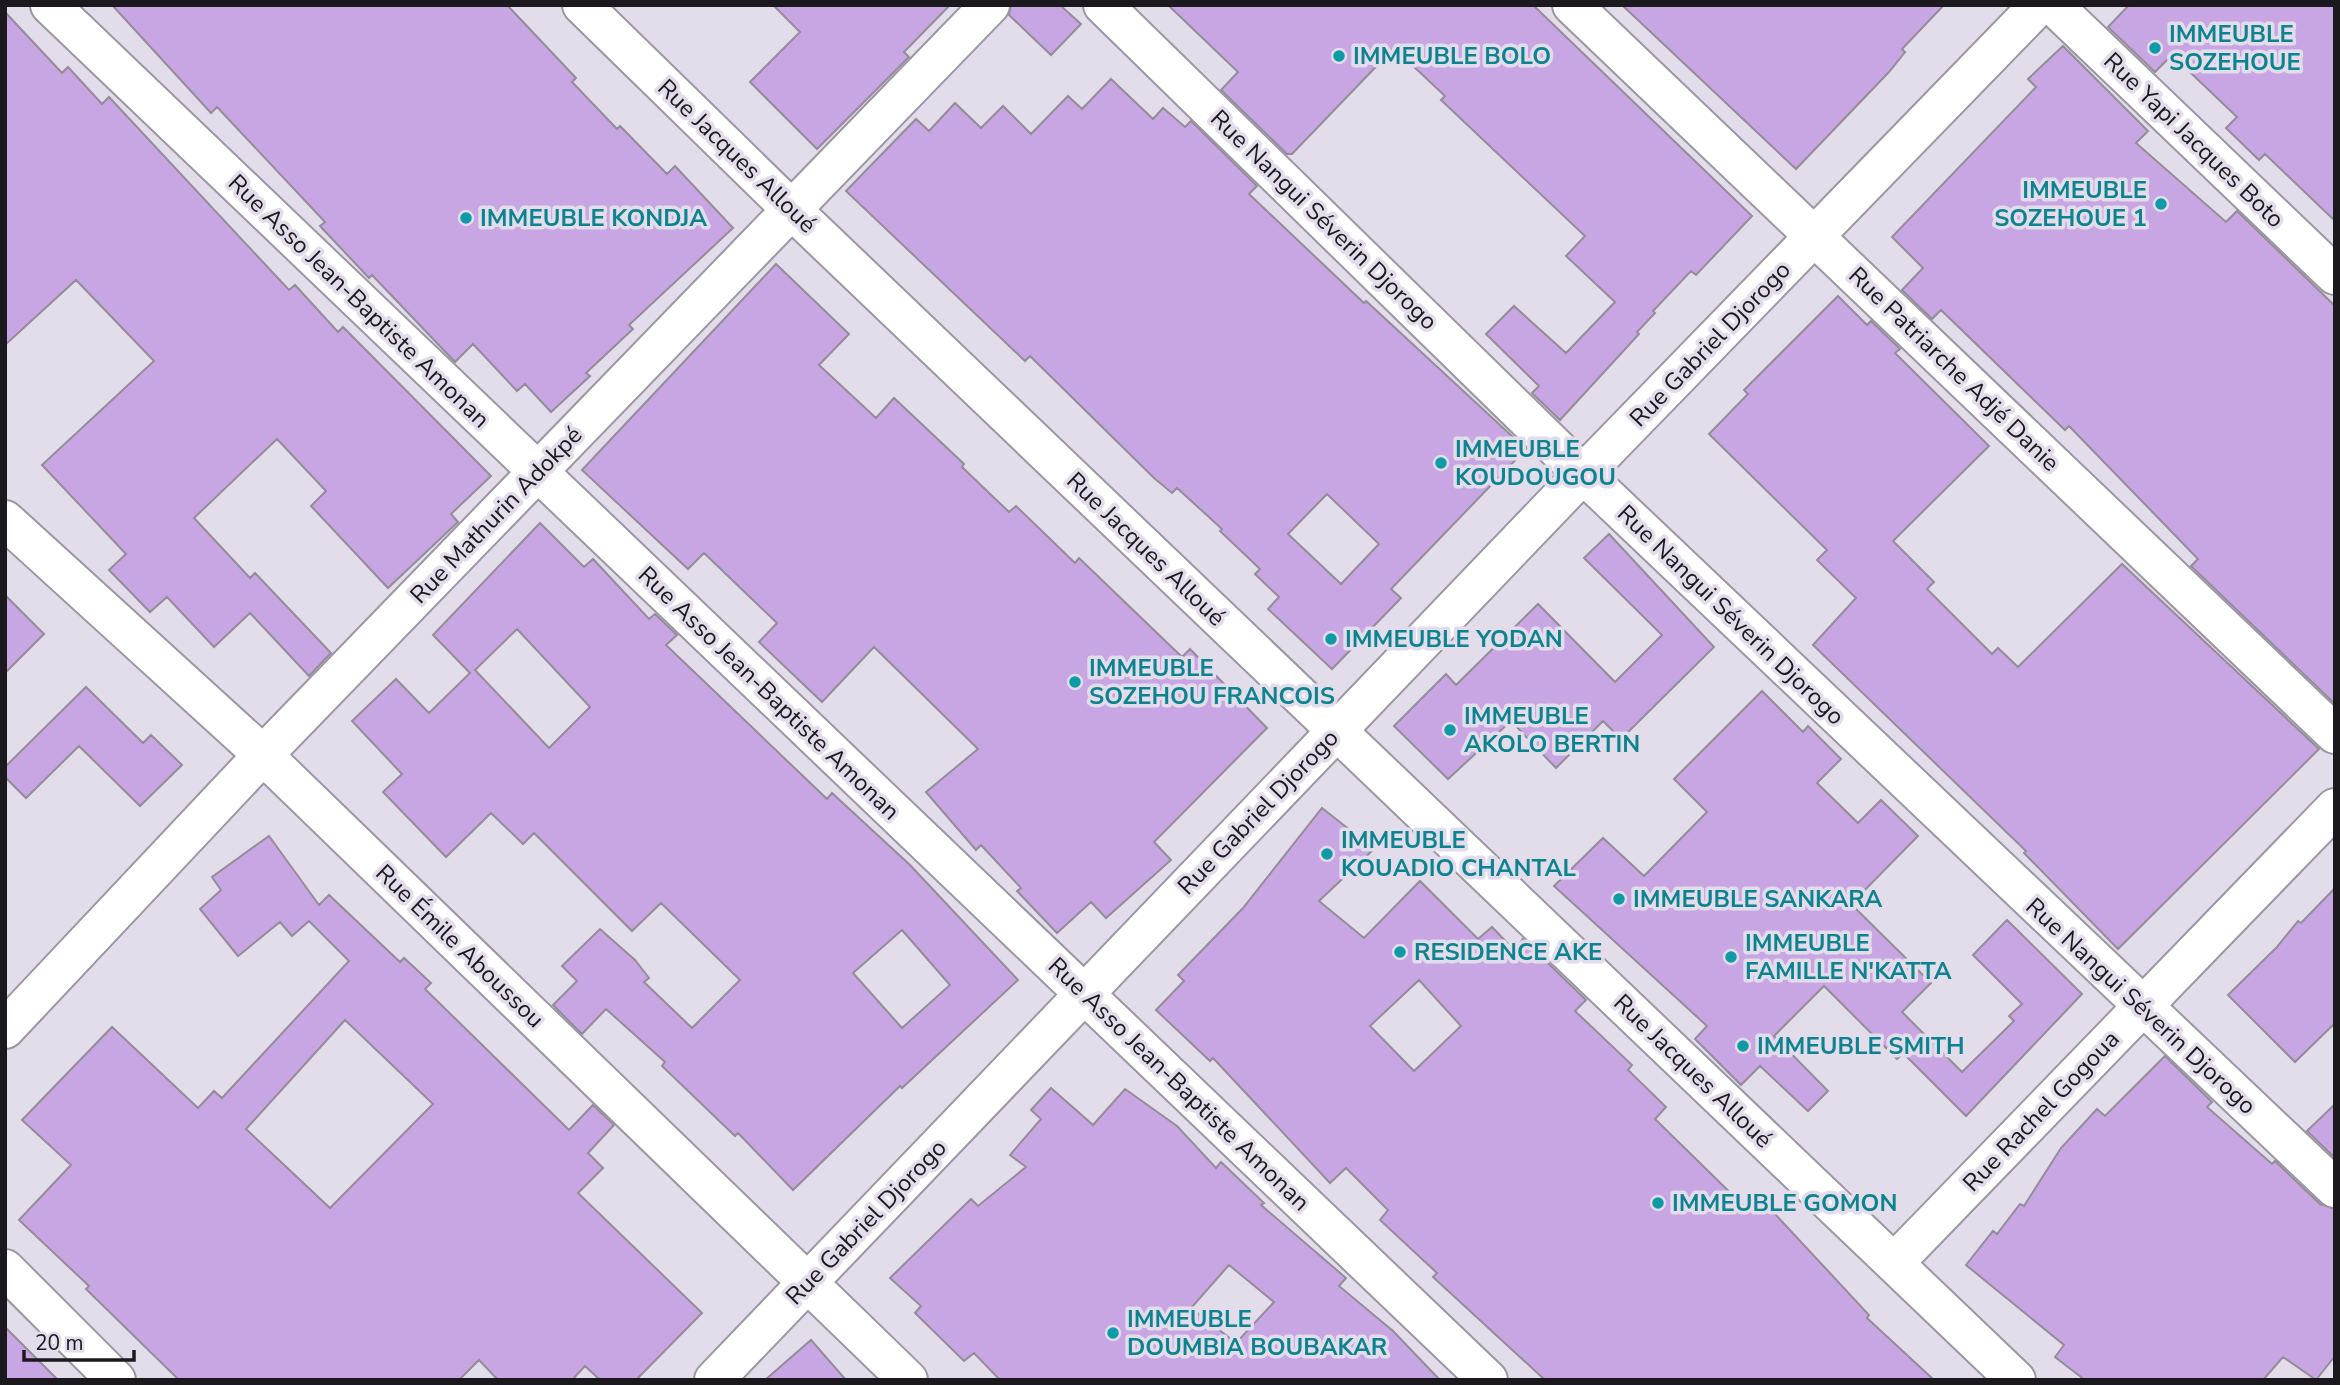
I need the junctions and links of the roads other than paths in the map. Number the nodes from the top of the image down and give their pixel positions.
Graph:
1 (50, 5) edge
2 (582, 5) edge
3 (990, 5) edge
4 (1103, 5) edge
5 (1573, 5) edge
6 (2039, 5) edge
7 (2053, 5) edge
8 (792, 210) junction
9 (1815, 237) junction
10 (2334, 272) edge
11 (538, 472) junction
12 (1583, 474) junction
13 (5, 520) edge
14 (1336, 731) junction
15 (2335, 734) edge
16 (263, 755) junction
17 (2335, 808) edge
18 (1083, 993) junction
19 (2141, 1007) junction
20 (5, 1029) edge
21 (2335, 1188) edge
22 (1894, 1264) junction
23 (5, 1269) edge
24 (809, 1283) junction
25 (116, 1380) edge
26 (714, 1380) edge
27 (908, 1380) edge
28 (1488, 1380) edge
29 (2016, 1380) edge

1 - 11 street, Rue Asso Jean-Baptiste Amonan
2 - 8 street, Rue Jacques Alloué
3 - 8 street, Rue Mathurin Adokpé
4 - 12 street, Rue Nangui Séverin Djorogo
5 - 9 street, Rue Patriarche Adjé Danie
6 - 9 street, Rue Gabriel Djorogo
7 - 10 street, Rue Yapi Jacques Boto
8 - 11 street, Rue Mathurin Adokpé
8 - 14 street, Rue Jacques Alloué
9 - 12 street, Rue Gabriel Djorogo
9 - 15 street, Rue Patriarche Adjé Danie
11 - 16 street, Rue Mathurin Adokpé
11 - 18 street, Rue Asso Jean-Baptiste Amonan
12 - 14 street, Rue Gabriel Djorogo
12 - 19 street, Rue Nangui Séverin Djorogo
13 - 16 street, Rue Émile Aboussou
14 - 18 street, Rue Gabriel Djorogo
14 - 22 street, Rue Jacques Alloué
16 - 20 street, Rue Mathurin Adokpé
16 - 24 street, Rue Émile Aboussou
17 - 19 street, Rue Rachel Gogoua
18 - 24 street, Rue Gabriel Djorogo
18 - 28 street, Rue Asso Jean-Baptiste Amonan
19 - 21 street, Rue Nangui Séverin Djorogo
19 - 22 street, Rue Rachel Gogoua
22 - 29 street, Rue Jacques Alloué
23 - 25 street
24 - 26 street, Rue Gabriel Djorogo
24 - 27 street, Rue Émile Aboussou

